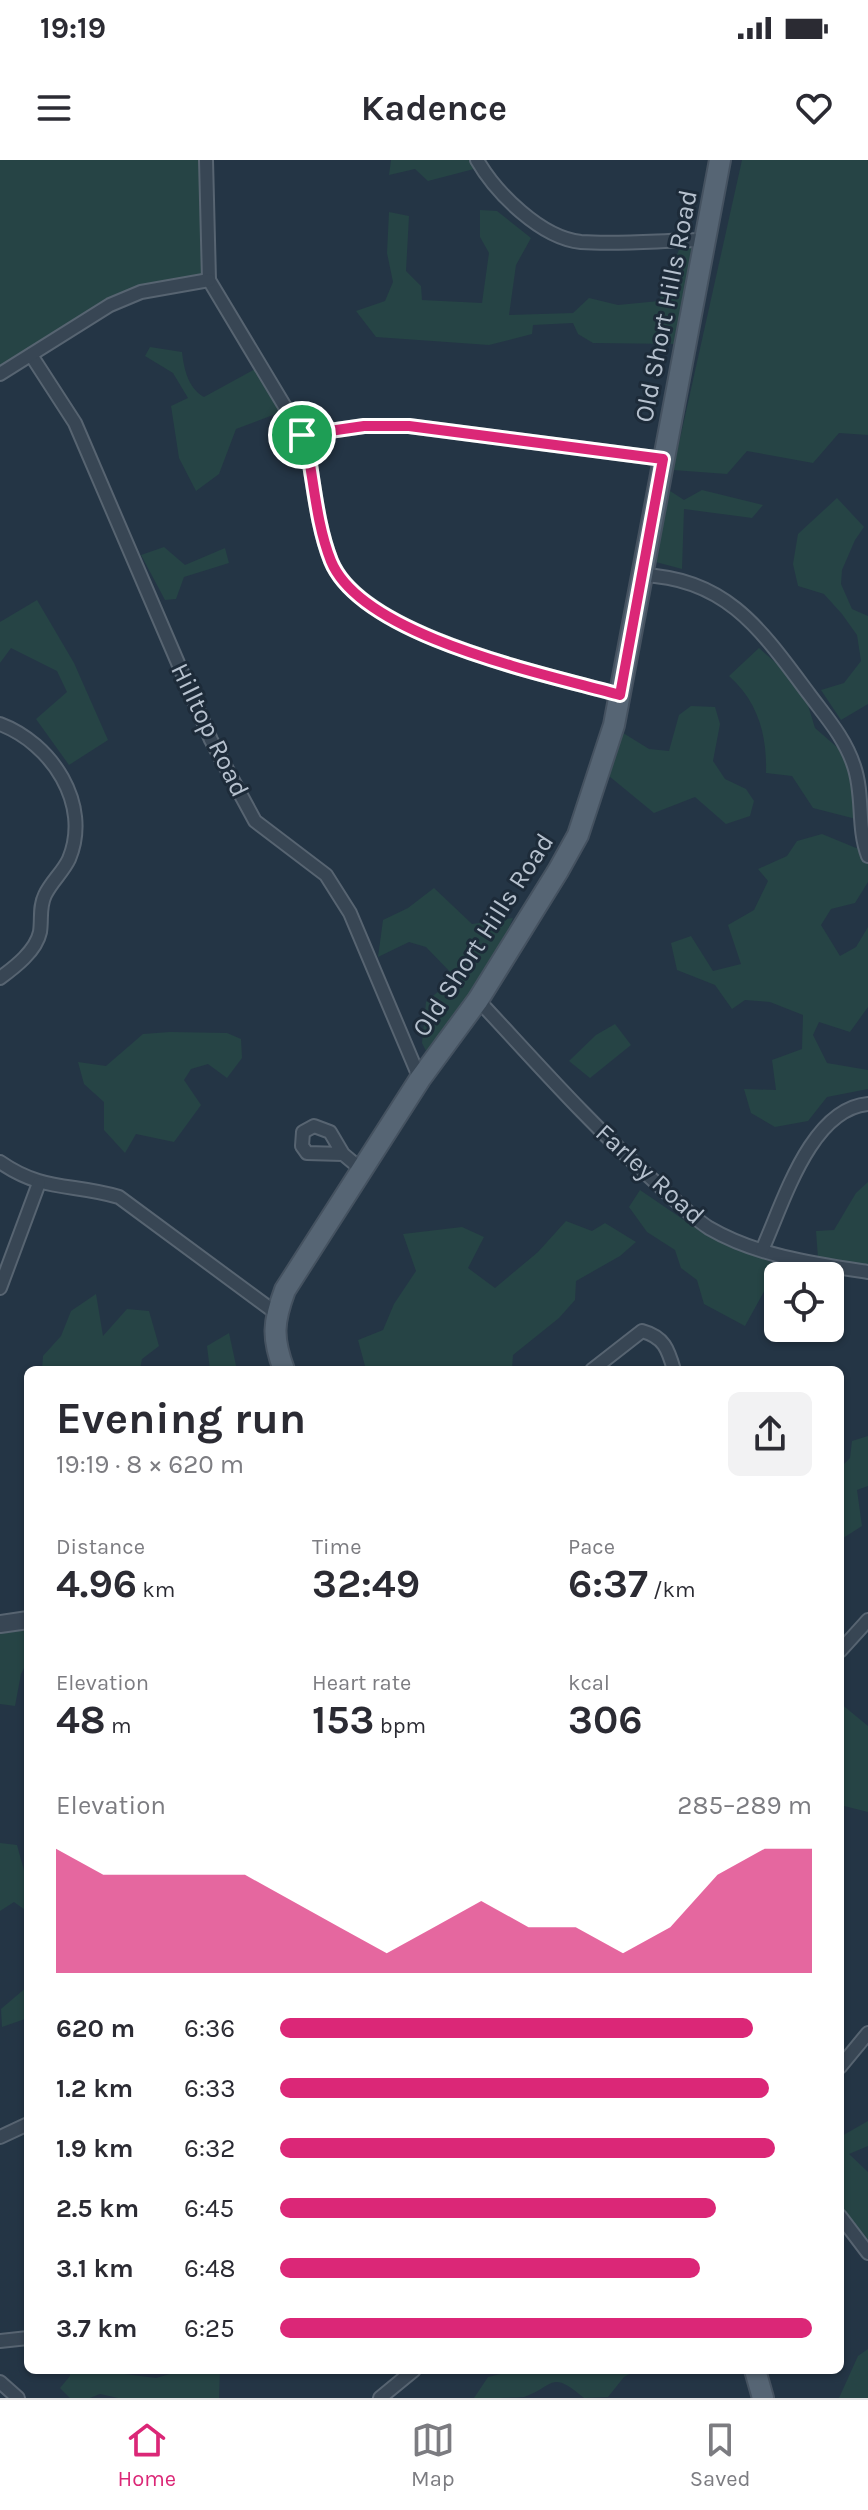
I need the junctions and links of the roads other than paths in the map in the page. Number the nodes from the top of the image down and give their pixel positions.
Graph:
1 (206, 160) edge
2 (477, 160) edge
3 (720, 160) edge
4 (705, 240) junction
5 (209, 280) junction
6 (31, 355) junction
7 (0, 374) edge
8 (302, 435) junction
9 (663, 459) junction
10 (642, 575) junction
11 (620, 695) junction
12 (0, 724) edge
13 (868, 856) edge
14 (0, 978) edge
15 (478, 1000) junction
16 (420, 1079) junction
17 (868, 1104) edge
18 (343, 1154) dead end
19 (0, 1162) edge
20 (362, 1170) junction
21 (39, 1183) junction
22 (762, 1250) junction
23 (868, 1272) edge
24 (0, 1288) edge
25 (276, 1313) junction
26 (283, 1366) edge
27 (597, 1366) edge
28 (673, 1366) edge
29 (868, 1620) edge
30 (24, 1621) edge
31 (0, 1624) edge
32 (844, 1647) edge
33 (868, 2033) edge
34 (844, 2062) edge
35 (24, 2126) edge
36 (0, 2137) edge
37 (844, 2221) edge
38 (868, 2253) edge
39 (24, 2338) edge
40 (0, 2341) edge
41 (409, 2374) edge
42 (756, 2374) edge
43 (0, 2382) edge
44 (18, 2398) edge
45 (380, 2398) edge
46 (763, 2398) edge

1 - 5 street
2 - 4 street
3 - 4 main road, Old Short Hills Road
4 - 9 main road, Old Short Hills Road
5 - 6 street
5 - 8 street
6 - 7 street
6 - 16 street, Hilltop Road
8 - 9 street
8 - 11 street
9 - 10 main road, Old Short Hills Road
10 - 11 main road, Old Short Hills Road
10 - 13 street
11 - 15 main road, Old Short Hills Road
12 - 14 street
15 - 16 main road, Old Short Hills Road
15 - 22 street, Farley Road
16 - 20 main road, Old Short Hills Road
17 - 22 street
18 - 20 street
19 - 21 street
20 - 25 main road, Old Short Hills Road
21 - 24 street
21 - 25 street
22 - 23 street, Farley Road
25 - 26 main road, Old Short Hills Road
27 - 28 street
29 - 32 street
30 - 31 street
33 - 34 street
35 - 36 street
37 - 38 street
39 - 40 street
41 - 45 street
42 - 46 main road
43 - 44 street

